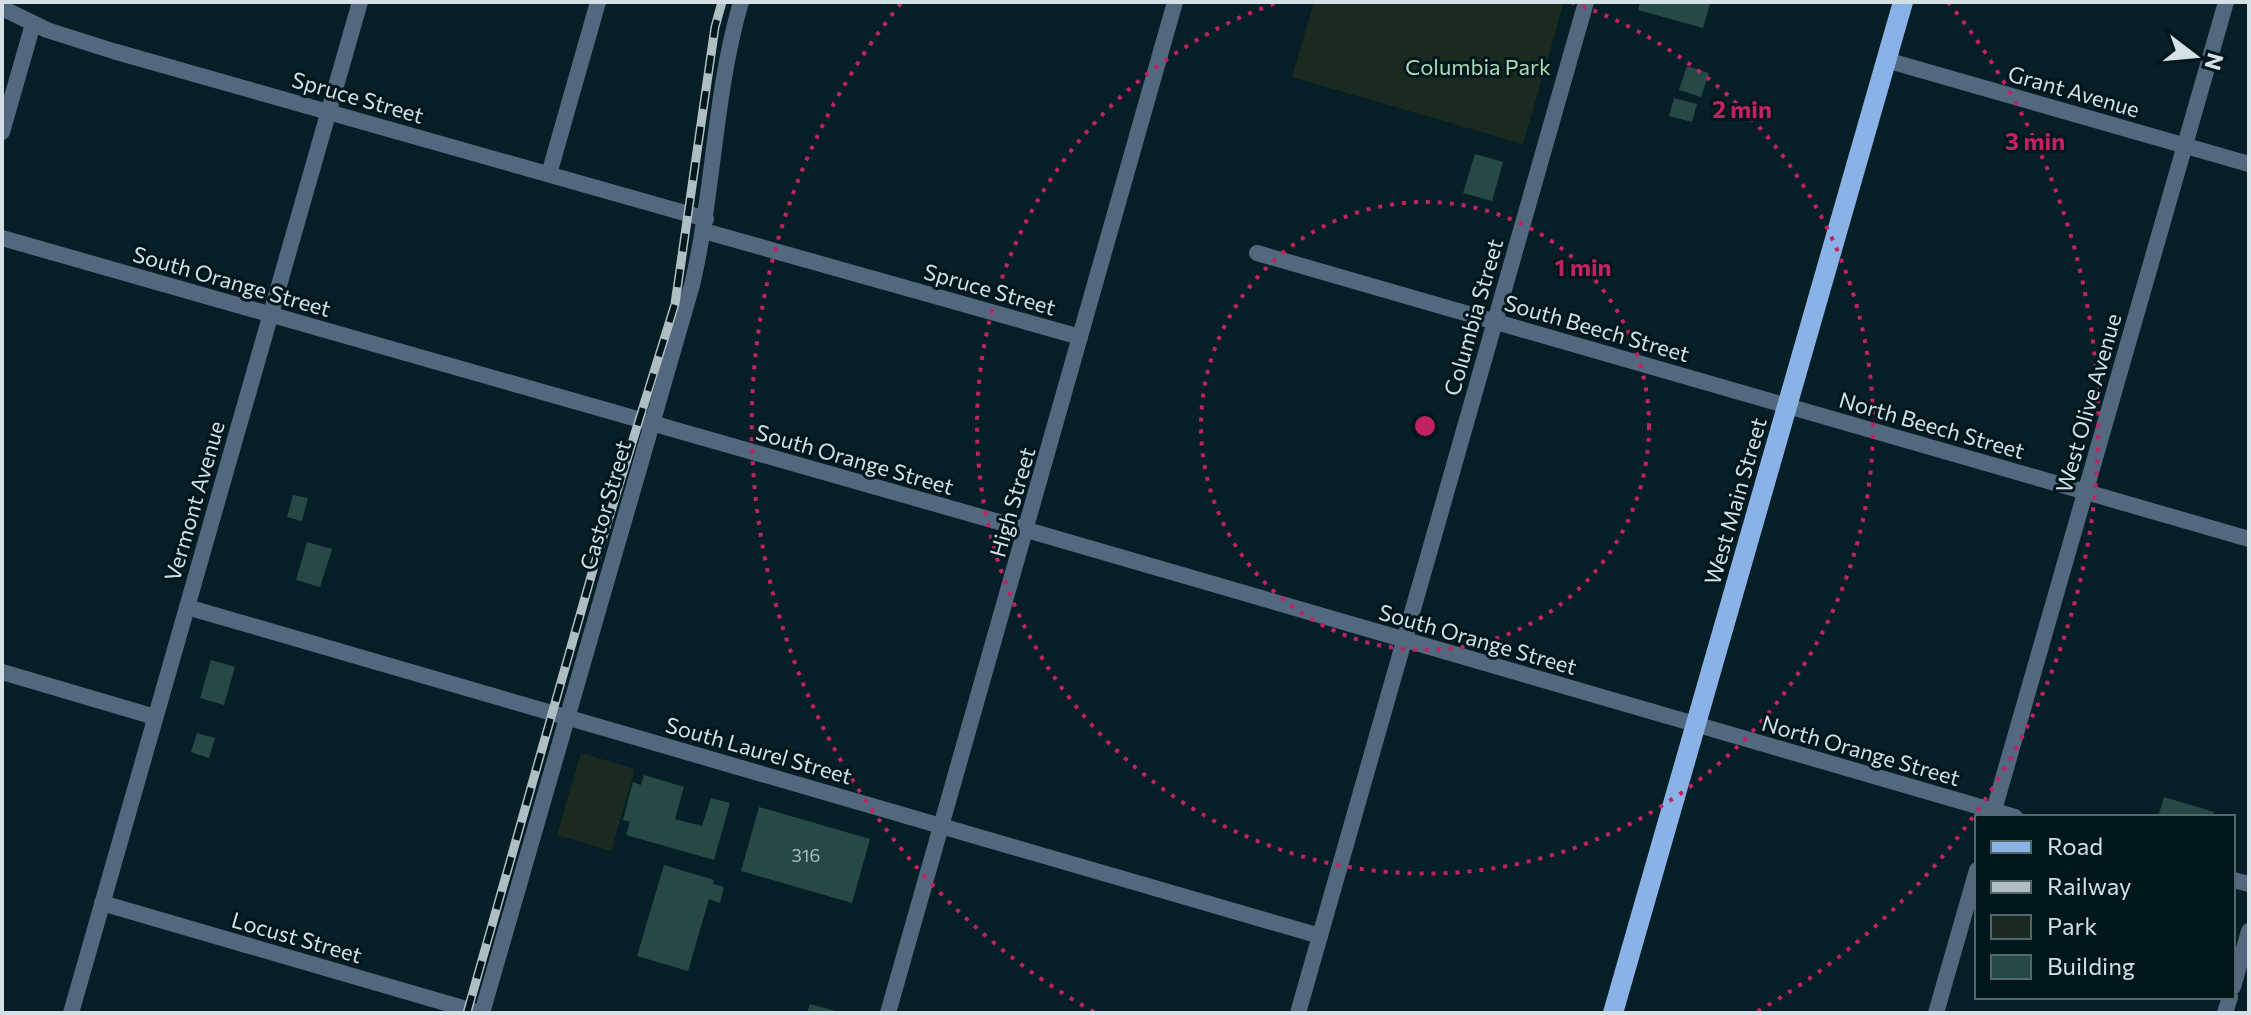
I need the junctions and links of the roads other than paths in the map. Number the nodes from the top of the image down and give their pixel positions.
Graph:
1 (360, 2) edge
2 (598, 2) edge
3 (741, 2) edge
4 (1175, 2) edge
5 (1586, 2) edge
6 (1903, 2) edge
7 (2226, 2) edge
8 (2, 8) edge
9 (33, 24) junction
10 (1886, 60) junction
11 (329, 111) junction
12 (2, 132) edge
13 (2185, 146) junction
14 (2249, 164) edge
15 (549, 174) junction
16 (705, 225) junction
17 (2, 238) edge
18 (1257, 253) dead end
19 (270, 315) junction
20 (1494, 321) junction
21 (1080, 337) junction
22 (1787, 406) junction
23 (652, 423) junction
24 (2085, 492) junction
25 (1027, 530) junction
26 (2249, 539) edge
27 (187, 607) junction
28 (1404, 641) junction
29 (2, 672) edge
30 (155, 717) junction
31 (567, 717) junction
32 (1696, 725) junction
33 (1993, 814) edge
34 (941, 826) junction
35 (1975, 877) edge
36 (102, 903) junction
37 (2249, 931) edge
38 (1320, 936) junction
39 (2235, 980) edge
40 (71, 1013) edge
41 (481, 1013) edge
42 (888, 1013) edge
43 (1298, 1013) edge
44 (1613, 1013) edge
45 (1936, 1013) edge

1 - 11 street, Vermont Avenue
2 - 15 street
3 - 16 street, Castor Street
4 - 21 street, High Street
5 - 20 street, Columbia Street
6 - 10 main road, West Main Street
7 - 13 street, West Olive Avenue
8 - 9 street, Spruce Street
9 - 11 street, Spruce Street
9 - 12 street
10 - 13 street, Grant Avenue
10 - 22 main road, West Main Street
11 - 15 street, Spruce Street
11 - 19 street, Vermont Avenue
13 - 14 street, Grant Avenue
13 - 24 street, West Olive Avenue
15 - 16 street, Spruce Street
16 - 21 street, Spruce Street
16 - 23 street, Castor Street
17 - 19 street, South Orange Street
18 - 20 street, South Beech Street
19 - 23 street, South Orange Street
19 - 27 street, Vermont Avenue
20 - 22 street, South Beech Street
20 - 28 street, Columbia Street
21 - 25 street, High Street
22 - 24 street, North Beech Street
22 - 32 main road, West Main Street
23 - 25 street, South Orange Street
23 - 31 street, Castor Street
24 - 26 street, North Beech Street
24 - 33 street, West Olive Avenue
25 - 28 street, South Orange Street
25 - 34 street, High Street
27 - 30 street, Vermont Avenue
27 - 31 street, South Laurel Street
28 - 32 street, South Orange Street
28 - 38 street, Columbia Street
29 - 30 street
30 - 36 street, Vermont Avenue
31 - 34 street, South Laurel Street
31 - 41 street, Castor Street
32 - 33 street, North Orange Street
32 - 44 main road, West Main Street
34 - 38 street, South Laurel Street
34 - 42 street, High Street
35 - 45 street
36 - 40 street, Vermont Avenue
36 - 41 street, Locust Street
37 - 39 street
38 - 43 street, Columbia Street

